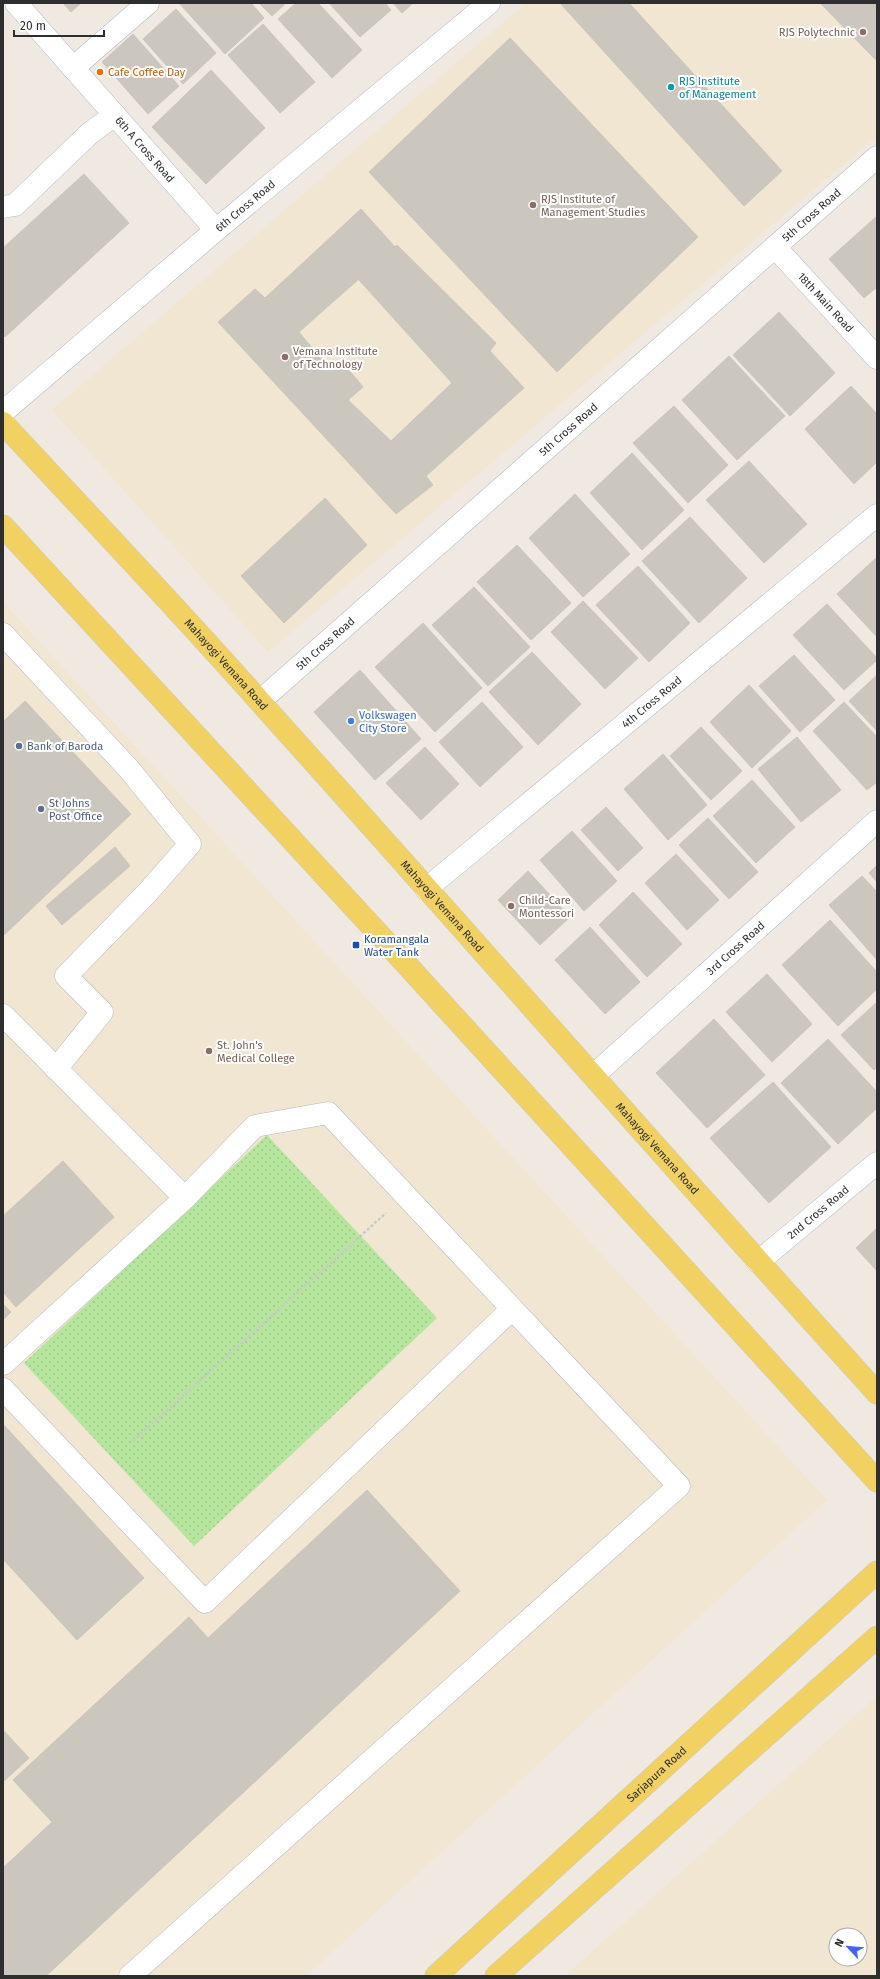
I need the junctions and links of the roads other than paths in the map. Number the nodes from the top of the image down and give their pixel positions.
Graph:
1 (16, 3) edge
2 (148, 3) edge
3 (490, 3) edge
4 (74, 68) junction
5 (115, 115) junction
6 (877, 157) edge
7 (3, 207) edge
8 (216, 230) junction
9 (776, 247) junction
10 (877, 358) edge
11 (3, 412) edge
12 (3, 423) edge
13 (877, 515) edge
14 (3, 526) edge
15 (3, 634) edge
16 (260, 701) junction
17 (877, 821) edge
18 (426, 889) junction
19 (3, 1016) edge
20 (56, 1069) junction
21 (594, 1076) junction
22 (877, 1163) edge
23 (184, 1198) junction
24 (758, 1262) junction
25 (512, 1309) junction
26 (3, 1364) edge
27 (3, 1388) edge
28 (877, 1393) edge
29 (877, 1481) edge
30 (877, 1572) edge
31 (877, 1637) edge
32 (130, 1976) edge
33 (436, 1976) edge
34 (496, 1976) edge

1 - 4 street, 6th A Cross Road
2 - 4 street
3 - 8 street, 6th Cross Road
4 - 5 street, 6th A Cross Road
5 - 7 street
5 - 8 street, 6th A Cross Road
6 - 9 street, 5th Cross Road
8 - 11 street, 6th Cross Road
9 - 10 street, 18th Main Road
9 - 16 street, 5th Cross Road
12 - 16 main road, Mahayogi Vemana Road
13 - 18 street, 4th Cross Road
14 - 29 main road
15 - 20 street
16 - 18 main road, Mahayogi Vemana Road
17 - 21 street, 3rd Cross Road
18 - 21 main road, Mahayogi Vemana Road
19 - 20 street
20 - 23 street
21 - 24 main road, Mahayogi Vemana Road
22 - 24 street, 2nd Cross Road
23 - 25 street
23 - 26 street
24 - 28 main road, Mahayogi Vemana Road
25 - 27 street
25 - 32 street
30 - 33 main road, Sarjapura Road
31 - 34 main road

